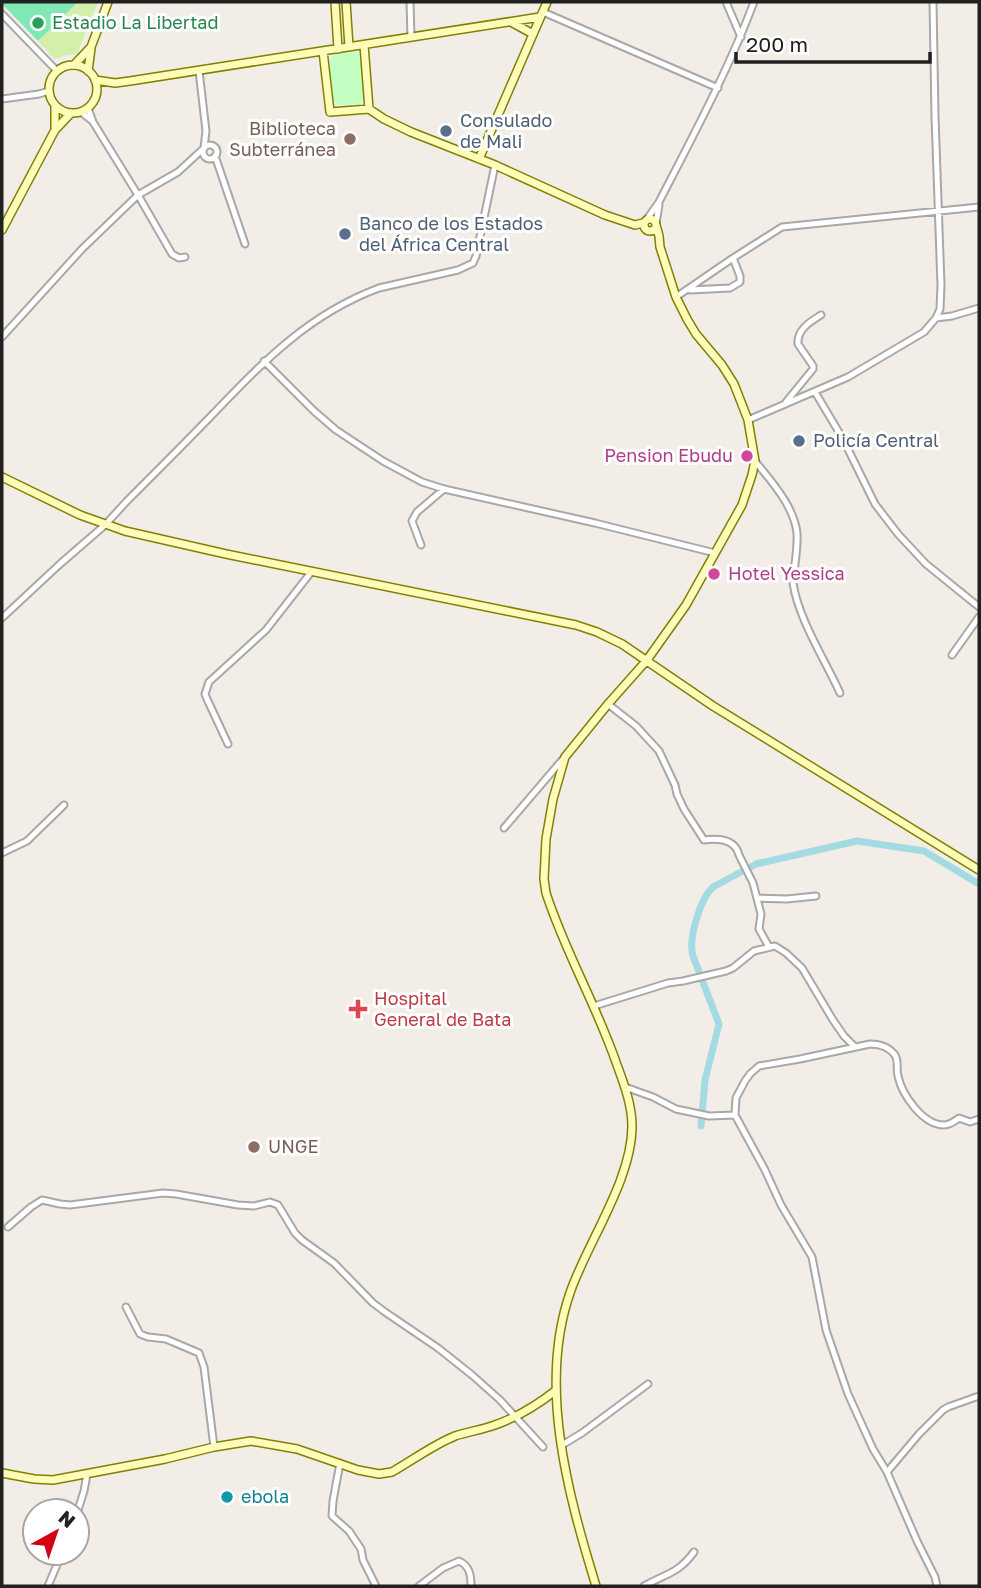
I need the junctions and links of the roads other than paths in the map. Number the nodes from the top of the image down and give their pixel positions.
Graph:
1 (108, 2) edge
2 (335, 2) edge
3 (346, 2) edge
4 (410, 2) edge
5 (547, 2) edge
6 (726, 2) edge
7 (754, 2) edge
8 (933, 2) edge
9 (2, 14) edge
10 (541, 15) junction
11 (732, 17) junction
12 (748, 17) junction
13 (510, 22) junction
14 (533, 34) junction
15 (411, 37) junction
16 (741, 37) junction
17 (364, 45) junction
18 (91, 47) junction
19 (349, 47) junction
20 (338, 49) junction
21 (323, 51) junction
22 (74, 65) junction
23 (57, 71) junction
24 (88, 71) junction
25 (200, 71) junction
26 (95, 80) junction
27 (115, 83) junction
28 (718, 88) junction
29 (49, 91) junction
30 (97, 91) junction
31 (2, 99) edge
32 (55, 105) junction
33 (369, 109) junction
34 (84, 110) junction
35 (71, 113) junction
36 (55, 130) junction
37 (206, 131) junction
38 (213, 146) junction
39 (204, 149) junction
40 (215, 156) junction
41 (206, 158) junction
42 (479, 159) junction
43 (192, 161) junction
44 (495, 165) junction
45 (138, 195) junction
46 (659, 202) junction
47 (979, 206) edge
48 (937, 211) junction
49 (645, 221) junction
50 (656, 224) junction
51 (2, 230) edge
52 (649, 231) junction
53 (245, 244) dead end
54 (660, 247) junction
55 (185, 257) dead end
56 (733, 258) junction
57 (687, 290) junction
58 (676, 297) junction
59 (979, 308) edge
60 (821, 315) dead end
61 (936, 318) junction
62 (2, 337) edge
63 (264, 360) junction
64 (815, 392) junction
65 (784, 405) junction
66 (748, 420) junction
67 (755, 461) junction
68 (2, 477) edge
69 (444, 489) junction
70 (106, 525) junction
71 (421, 545) dead end
72 (715, 553) junction
73 (312, 572) junction
74 (979, 607) edge
75 (979, 617) edge
76 (2, 618) edge
77 (952, 655) dead end
78 (647, 660) junction
79 (841, 693) dead end
80 (608, 704) junction
81 (228, 744) dead end
82 (565, 757) junction
83 (64, 805) dead end
84 (503, 828) dead end
85 (2, 853) edge
86 (979, 870) edge
87 (816, 897) dead end
88 (757, 898) junction
89 (769, 947) junction
90 (594, 1006) junction
91 (855, 1047) junction
92 (625, 1087) junction
93 (735, 1115) junction
94 (979, 1119) edge
95 (8, 1227) dead end
96 (126, 1307) dead end
97 (648, 1384) dead end
98 (555, 1391) junction
99 (979, 1396) edge
100 (515, 1417) junction
101 (562, 1445) junction
102 (214, 1447) junction
103 (543, 1447) dead end
104 (340, 1463) junction
105 (887, 1472) junction
106 (2, 1473) edge
107 (87, 1474) junction
108 (82, 1497) edge
109 (694, 1552) dead end
110 (56, 1567) edge
111 (48, 1586) edge
112 (376, 1586) edge
113 (419, 1586) edge
114 (471, 1586) edge
115 (596, 1586) edge
116 (644, 1586) edge
117 (937, 1586) edge

1 - 18 main road
2 - 20 main road
3 - 19 main road
4 - 15 street
5 - 10 main road
6 - 11 street
7 - 12 street
8 - 48 street
9 - 23 street
10 - 13 main road
10 - 14 main road
10 - 28 street
11 - 12 street
11 - 16 street
12 - 16 street
13 - 14 main road
13 - 15 main road
14 - 42 main road
15 - 17 main road
16 - 28 street
17 - 19 main road
17 - 33 main road
18 - 22 main road
18 - 24 main road
19 - 20 main road
20 - 21 main road
21 - 25 main road
21 - 33 main road
22 - 23 main road
22 - 24 main road
23 - 29 main road
24 - 26 main road
25 - 27 main road
25 - 37 street
26 - 27 main road
26 - 30 main road
27 - 30 main road
28 - 46 street
29 - 31 street
29 - 32 main road
30 - 34 main road
32 - 35 main road
32 - 36 main road
33 - 42 main road
34 - 35 main road
34 - 45 street
35 - 36 main road
36 - 51 main road
37 - 38 street
37 - 39 street
38 - 39 street
38 - 40 street
39 - 41 street
39 - 43 street
40 - 41 street
40 - 53 street
41 - 43 street
42 - 44 main road
43 - 45 street
44 - 49 main road
44 - 63 street
45 - 55 street
45 - 62 street
46 - 49 street
46 - 50 street
47 - 48 street
48 - 56 street
48 - 61 street
49 - 50 main road
49 - 52 main road
50 - 52 main road
50 - 54 main road
52 - 54 main road
54 - 58 main road
56 - 57 street
56 - 57 street
57 - 58 street
58 - 66 main road
59 - 61 street
60 - 65 street
61 - 64 street
63 - 69 street
63 - 70 street
64 - 65 street
64 - 74 street
65 - 66 street
66 - 67 main road
67 - 72 main road
67 - 79 street
68 - 70 main road
69 - 71 street
69 - 72 street
70 - 73 main road
70 - 76 street
72 - 78 main road
73 - 78 main road
73 - 81 street
75 - 77 street
78 - 80 main road
78 - 86 main road
80 - 82 main road
80 - 88 street
82 - 84 street
82 - 90 main road
83 - 85 street
87 - 88 street
88 - 89 street
89 - 90 street
89 - 91 street
90 - 92 main road
91 - 93 street
91 - 94 street
92 - 93 street
92 - 98 main road
93 - 105 street
95 - 100 street
96 - 102 street
97 - 101 street
98 - 100 main road
98 - 101 main road
99 - 105 street
100 - 103 street
100 - 104 main road
101 - 115 main road
102 - 104 main road
102 - 107 main road
104 - 112 street
105 - 117 street
106 - 107 main road
107 - 108 street
109 - 116 street
110 - 111 street
113 - 114 street

